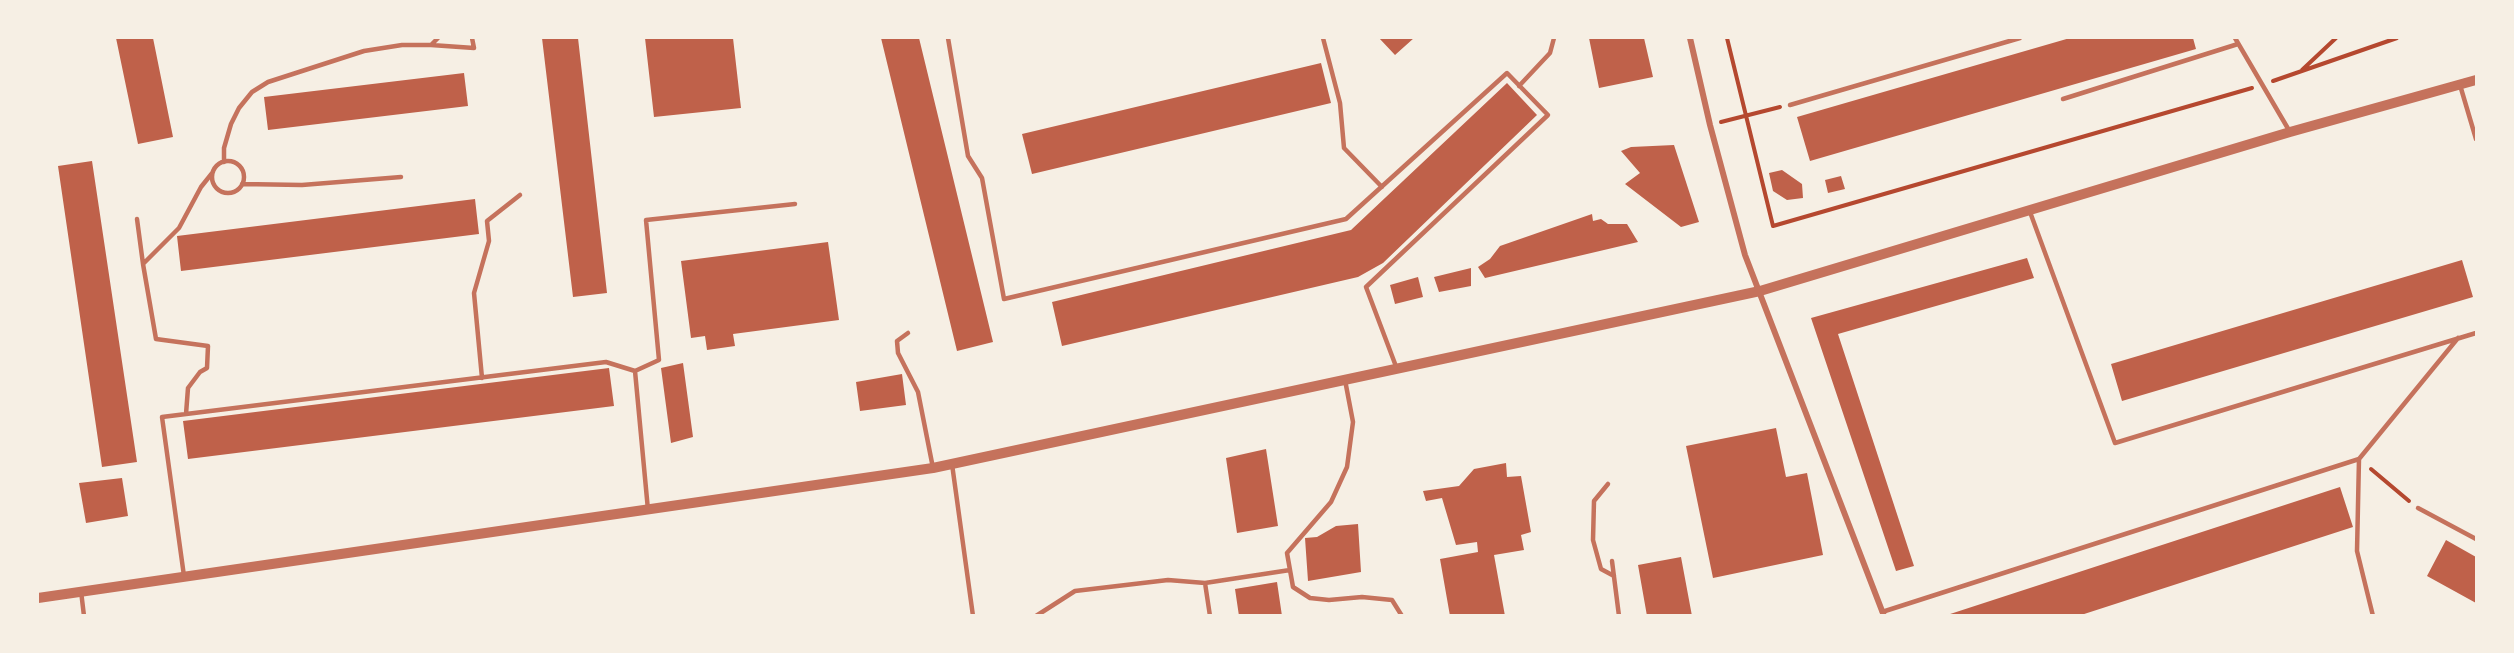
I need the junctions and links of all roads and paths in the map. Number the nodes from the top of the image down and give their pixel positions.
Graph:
1 (438, 38) edge
2 (472, 38) edge
3 (948, 38) edge
4 (1323, 38) edge
5 (1554, 38) edge
6 (1690, 38) edge
7 (1727, 38) edge
8 (2020, 38) edge
9 (2235, 38) edge
10 (2337, 38) edge
11 (2397, 38) edge
12 (2238, 44) junction
13 (431, 45) junction
14 (2301, 72) junction
15 (2476, 80) edge
16 (2262, 85) junction
17 (2460, 85) junction
18 (1519, 86) junction
19 (2063, 99) dead end
20 (1790, 105) joint
21 (1747, 116) junction
22 (1710, 125) junction
23 (2290, 132) junction
24 (2476, 139) edge
25 (224, 162) junction
26 (213, 172) junction
27 (401, 177) dead end
28 (242, 184) junction
29 (1382, 187) junction
30 (520, 195) dead end
31 (795, 204) dead end
32 (2029, 210) junction
33 (137, 219) dead end
34 (142, 264) junction
35 (1760, 291) junction
36 (908, 333) dead end
37 (2476, 333) edge
38 (2458, 338) junction
39 (1397, 369) junction
40 (635, 371) junction
41 (482, 378) junction
42 (1346, 380) junction
43 (186, 414) junction
44 (2359, 459) junction
45 (952, 464) junction
46 (933, 468) junction
47 (1608, 484) dead end
48 (2418, 508) joint
49 (648, 510) junction
50 (2476, 539) edge
51 (1612, 561) dead end
52 (1290, 570) junction
53 (184, 576) junction
54 (1614, 576) junction
55 (1205, 583) junction
56 (81, 591) junction
57 (38, 598) edge
58 (1883, 614) edge
59 (84, 615) edge
60 (973, 615) edge
61 (1036, 615) edge
62 (1210, 615) edge
63 (1402, 615) edge
64 (1619, 615) edge
65 (2373, 615) edge

1 - 13 lane
2 - 13 lane
3 - 29 lane
4 - 29 lane
5 - 18 lane
6 - 22 street
7 - 21 path
8 - 20 lane
9 - 12 lane
10 - 14 path
11 - 14 path
12 - 16 lane
12 - 19 lane
13 - 25 lane
14 - 16 path
15 - 17 street
16 - 21 path
16 - 23 lane
17 - 23 street
17 - 24 lane
18 - 29 lane
18 - 39 lane
20 - 21 path
21 - 22 path
22 - 35 street
23 - 32 street
25 - 26 lane
25 - 28 lane
26 - 28 lane
26 - 34 lane
27 - 28 lane
30 - 41 lane
31 - 40 lane
32 - 35 street
32 - 38 lane
33 - 34 lane
34 - 43 lane
35 - 39 street
35 - 58 street
36 - 46 lane
37 - 38 lane
38 - 44 lane
39 - 42 street
40 - 41 lane
40 - 49 lane
41 - 43 lane
42 - 45 street
42 - 52 lane
43 - 53 lane
44 - 48 path
44 - 58 lane
44 - 65 lane
45 - 46 street
45 - 60 lane
46 - 49 street
47 - 54 lane
48 - 50 lane
49 - 53 street
51 - 54 lane
52 - 55 lane
52 - 63 lane
53 - 56 street
54 - 64 lane
55 - 61 lane
55 - 62 lane
56 - 57 street
56 - 59 lane

